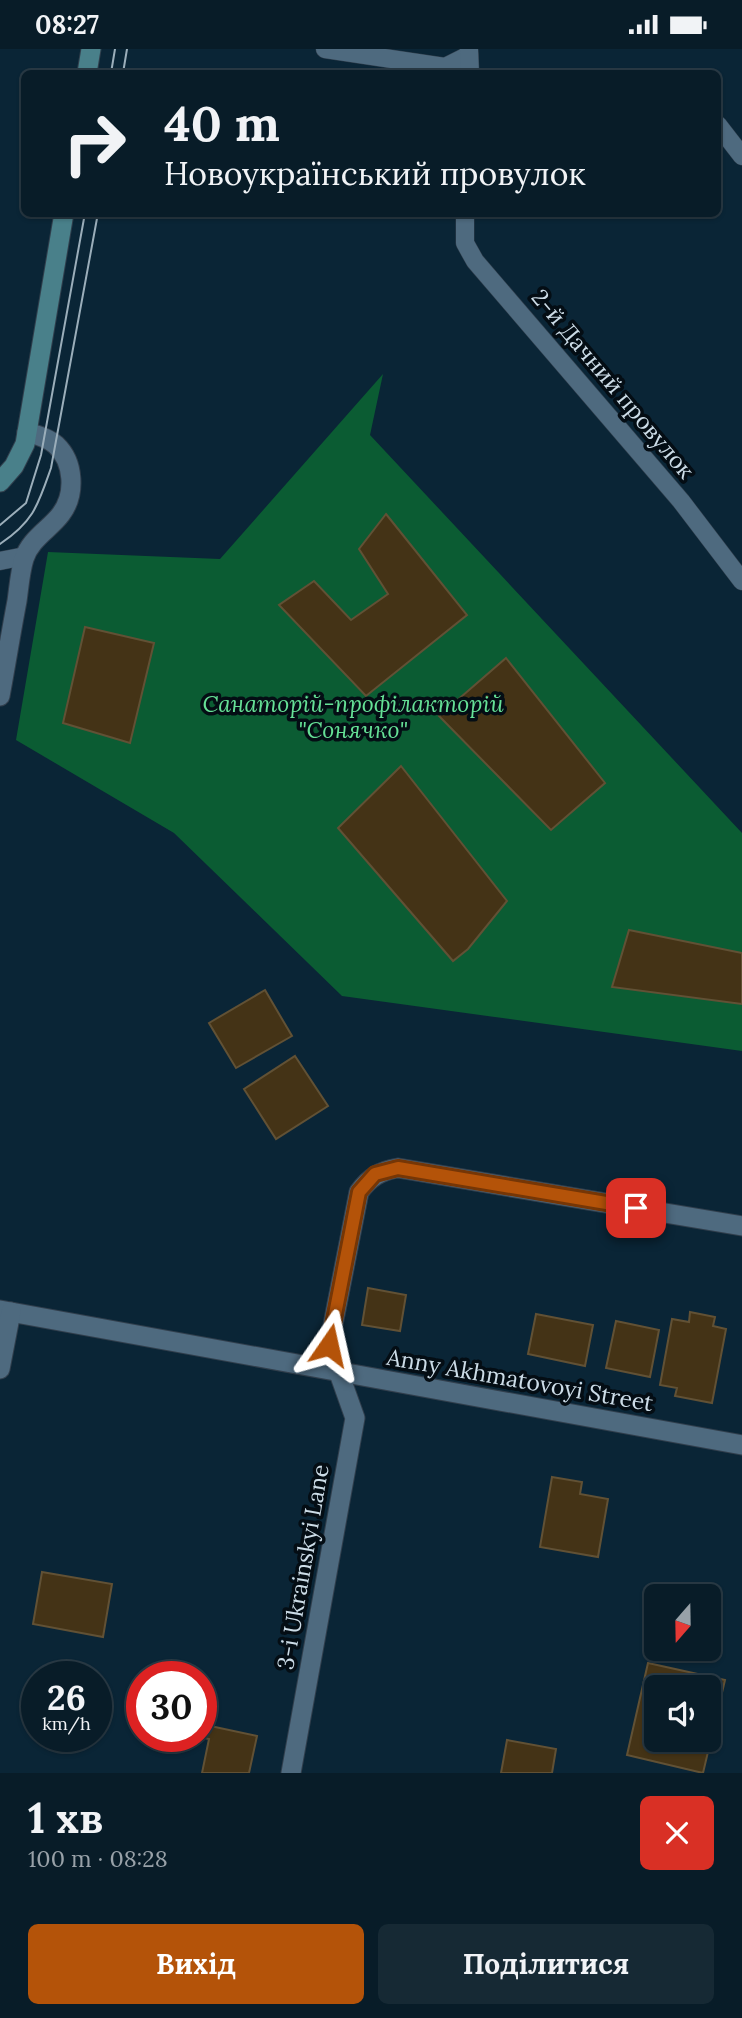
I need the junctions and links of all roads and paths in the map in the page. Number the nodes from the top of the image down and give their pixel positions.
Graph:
1 (91, 49) edge
2 (325, 49) edge
3 (469, 59) edge
4 (88, 70) edge
5 (721, 129) edge
6 (742, 156) edge
7 (63, 217) edge
8 (465, 217) edge
9 (27, 432) junction
10 (0, 482) edge
11 (25, 556) junction
12 (0, 561) edge
13 (742, 581) edge
14 (0, 696) edge
15 (742, 1226) edge
16 (6, 1311) edge
17 (0, 1369) edge
18 (338, 1372) junction
19 (742, 1445) edge
20 (291, 1773) edge

1 - 4 main road
2 - 3 lane
5 - 6 lane
7 - 9 main road
8 - 13 lane, 2-й Дачний провулок
9 - 10 main road
9 - 11 street
11 - 12 lane
11 - 14 street
15 - 18 street, 3-i Ukrainskyi Lane
16 - 17 street
16 - 18 street, Anny Akhmatovoyi Street
18 - 19 street, Anny Akhmatovoyi Street
18 - 20 street, 3-i Ukrainskyi Lane

